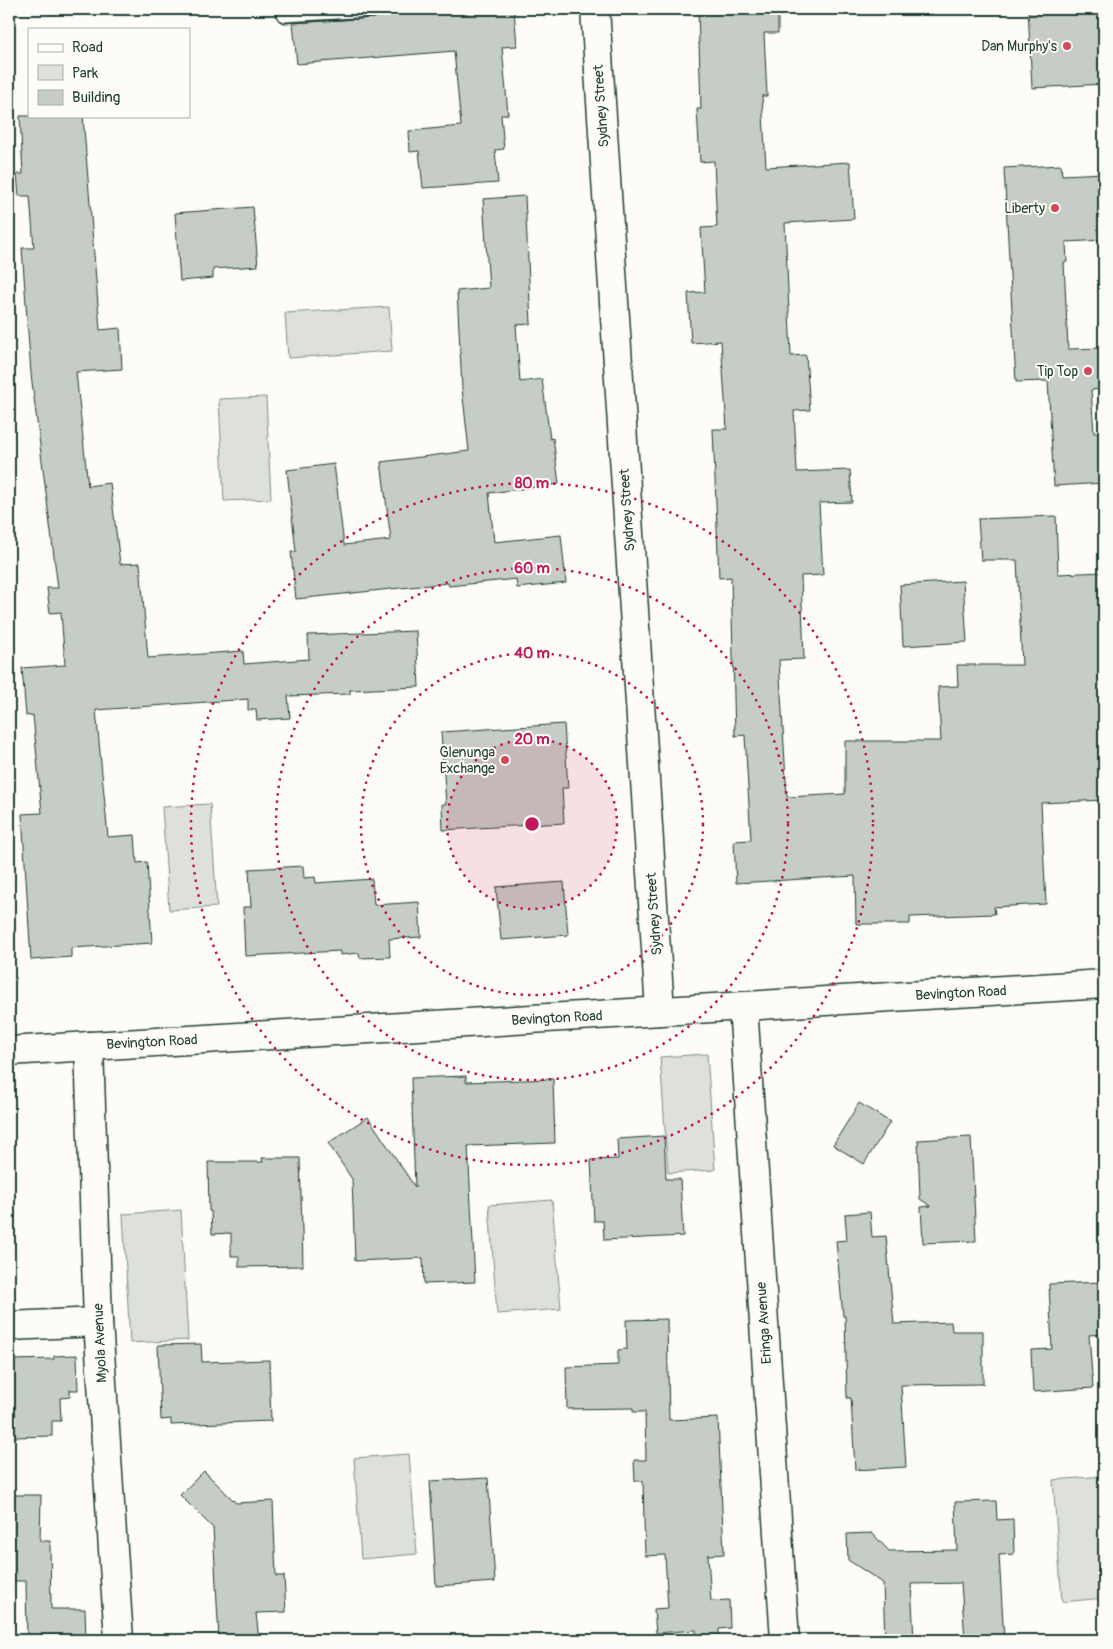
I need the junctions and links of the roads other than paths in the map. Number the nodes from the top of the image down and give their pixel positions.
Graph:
1 (372, 9) edge
2 (595, 9) edge
3 (285, 14) dead end
4 (1104, 984) edge
5 (742, 1006) junction
6 (660, 1012) junction
7 (89, 1046) junction
8 (9, 1051) edge
9 (98, 1322) junction
10 (9, 1326) edge
11 (118, 1640) edge
12 (785, 1640) edge

1 - 3 lane
2 - 6 street, Sydney Street
4 - 5 street, Bevington Road
5 - 6 street, Bevington Road
5 - 12 street, Eringa Avenue
6 - 7 street, Bevington Road
7 - 8 street, Bevington Road
7 - 9 street, Myola Avenue
9 - 10 street
9 - 11 street, Myola Avenue

